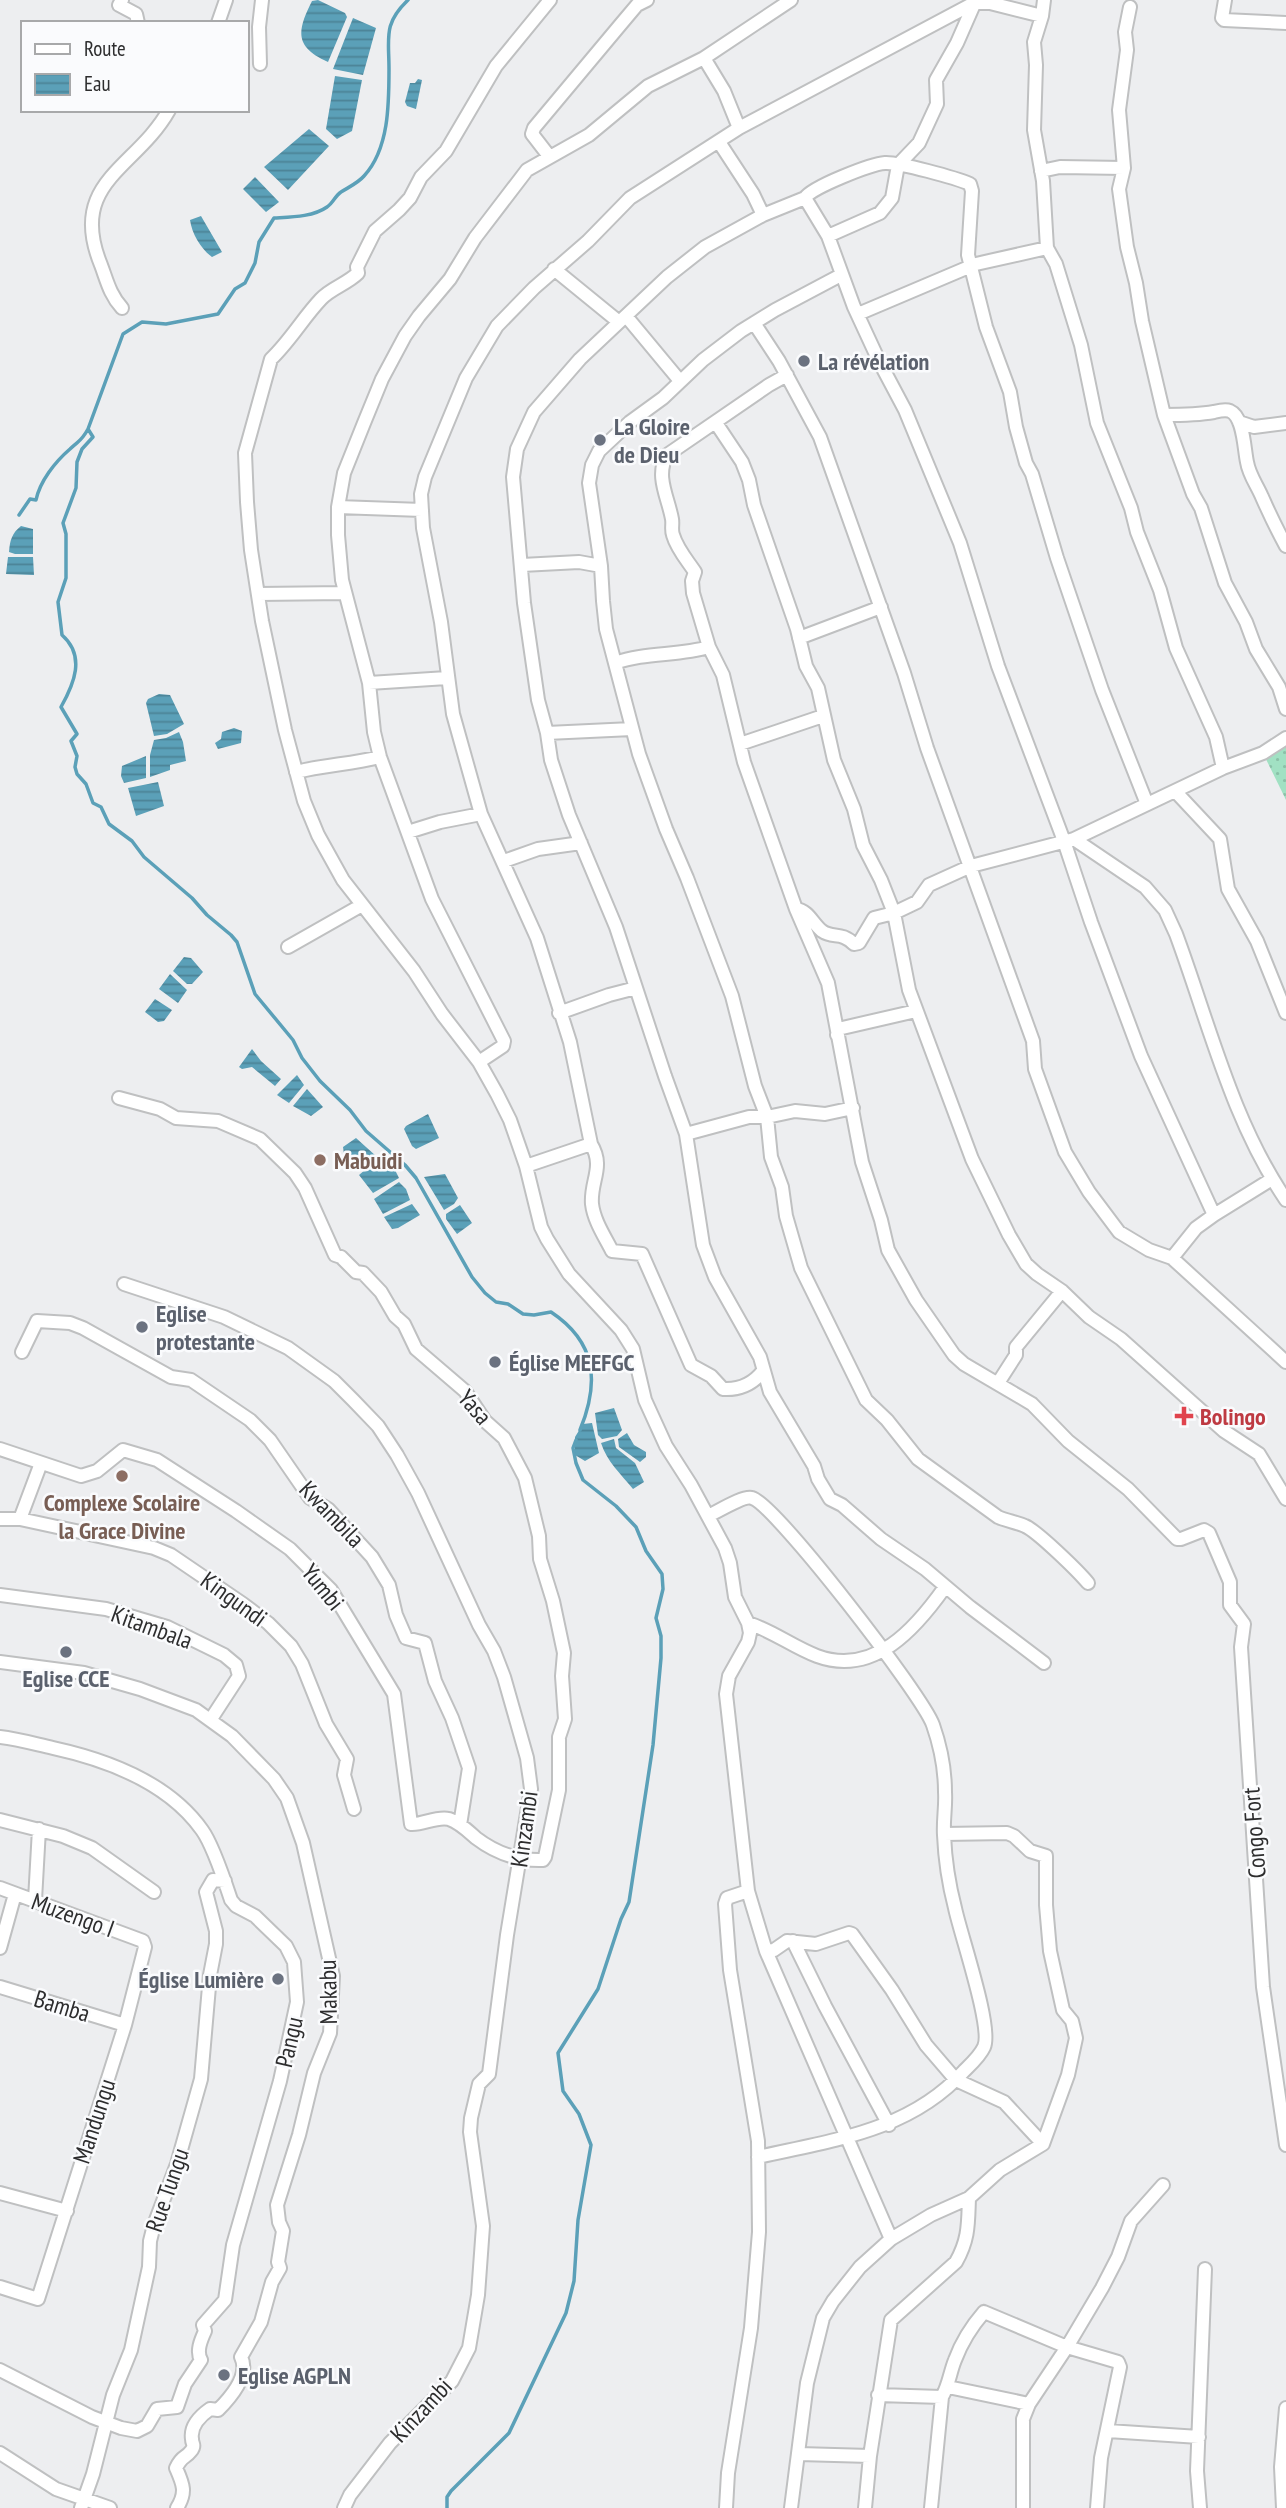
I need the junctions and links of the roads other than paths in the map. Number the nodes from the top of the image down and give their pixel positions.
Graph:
1 (105, 0) edge
2 (226, 0) edge
3 (262, 0) edge
4 (550, 0) edge
5 (647, 0) edge
6 (791, 0) edge
7 (1044, 0) edge
8 (1225, 0) edge
9 (121, 2) edge
10 (975, 2) edge
11 (1130, 7) dead end
12 (1042, 16) junction
13 (138, 21) edge
14 (219, 21) edge
15 (1286, 23) edge
16 (704, 58) junction
17 (260, 64) dead end
18 (167, 112) edge
19 (740, 128) junction
20 (719, 142) junction
21 (549, 156) junction
22 (898, 165) junction
23 (1124, 168) junction
24 (1041, 171) junction
25 (805, 198) junction
26 (763, 215) junction
27 (828, 236) junction
28 (1047, 248) junction
29 (971, 267) junction
30 (554, 269) junction
31 (841, 275) junction
32 (122, 307) dead end
33 (858, 314) junction
34 (622, 318) junction
35 (754, 323) junction
36 (787, 376) junction
37 (681, 381) junction
38 (1164, 415) junction
39 (1239, 422) junction
40 (716, 423) junction
41 (1286, 423) edge
42 (338, 507) junction
43 (422, 510) junction
44 (1286, 546) edge
45 (522, 565) junction
46 (601, 566) junction
47 (345, 593) junction
48 (258, 594) junction
49 (881, 607) junction
50 (799, 638) junction
51 (709, 647) junction
52 (615, 663) junction
53 (447, 678) junction
54 (369, 683) junction
55 (1286, 709) edge
56 (823, 716) junction
57 (632, 729) junction
58 (547, 733) junction
59 (1286, 738) edge
60 (740, 744) junction
61 (380, 757) junction
62 (1223, 768) junction
63 (296, 772) junction
64 (1175, 792) junction
65 (1147, 804) junction
66 (481, 814) junction
67 (408, 832) junction
68 (1069, 840) junction
69 (581, 843) junction
70 (504, 861) junction
71 (971, 866) junction
72 (362, 905) junction
73 (796, 909) junction
74 (894, 913) junction
75 (288, 947) dead end
76 (636, 988) junction
77 (916, 1010) junction
78 (559, 1013) junction
79 (1286, 1013) edge
80 (837, 1039) junction
81 (479, 1062) junction
82 (119, 1098) dead end
83 (853, 1108) junction
84 (767, 1117) junction
85 (686, 1134) junction
86 (591, 1144) junction
87 (526, 1166) junction
88 (1272, 1179) junction
89 (1286, 1200) edge
90 (1214, 1215) junction
91 (1172, 1258) junction
92 (124, 1283) dead end
93 (1062, 1291) junction
94 (22, 1352) dead end
95 (1286, 1362) edge
96 (763, 1371) junction
97 (998, 1383) junction
98 (0, 1449) edge
99 (41, 1463) junction
100 (1286, 1499) edge
101 (708, 1516) junction
102 (0, 1519) edge
103 (20, 1519) junction
104 (1088, 1583) dead end
105 (945, 1587) junction
106 (0, 1595) edge
107 (748, 1623) junction
108 (885, 1651) junction
109 (0, 1662) edge
110 (1044, 1663) dead end
111 (211, 1719) junction
112 (0, 1737) edge
113 (354, 1809) dead end
114 (0, 1820) edge
115 (460, 1825) junction
116 (39, 1829) junction
117 (944, 1834) junction
118 (519, 1860) junction
119 (225, 1881) junction
120 (0, 1888) edge
121 (748, 1891) junction
122 (153, 1892) dead end
123 (15, 1894) junction
124 (36, 1900) junction
125 (793, 1941) junction
126 (145, 1943) joint
127 (0, 1948) edge
128 (766, 1951) junction
129 (0, 1987) edge
130 (125, 2025) junction
131 (956, 2080) junction
132 (889, 2125) junction
133 (848, 2139) junction
134 (1043, 2144) junction
135 (1286, 2145) edge
136 (758, 2157) junction
137 (1163, 2185) dead end
138 (0, 2193) edge
139 (969, 2198) junction
140 (67, 2211) junction
141 (891, 2239) junction
142 (1205, 2269) dead end
143 (0, 2287) edge
144 (1067, 2347) junction
145 (0, 2370) edge
146 (945, 2392) junction
147 (878, 2395) junction
148 (1028, 2404) junction
149 (1286, 2408) edge
150 (105, 2422) junction
151 (1108, 2431) junction
152 (1199, 2437) junction
153 (0, 2453) edge
154 (799, 2454) junction
155 (870, 2456) junction
156 (82, 2504) edge
157 (110, 2508) edge
158 (177, 2508) edge
159 (344, 2508) edge
160 (726, 2508) edge
161 (791, 2508) edge
162 (865, 2508) edge
163 (931, 2508) edge
164 (1023, 2508) edge
165 (1097, 2508) edge
166 (1200, 2508) edge
167 (1283, 2508) edge

1 - 9 street
2 - 14 street
3 - 17 street
4 - 48 street
5 - 21 street
6 - 16 street
7 - 12 street
8 - 15 street
9 - 13 street
10 - 12 street
10 - 19 street
10 - 22 street
11 - 23 street
12 - 24 street
16 - 19 street
16 - 21 street
18 - 32 street
19 - 20 street
20 - 26 street
20 - 30 street
21 - 42 street
22 - 25 street
22 - 27 street
22 - 29 street
23 - 24 street
23 - 38 street
24 - 28 street
25 - 26 street
25 - 27 street
26 - 34 street
27 - 31 street
28 - 29 street
28 - 62 street
29 - 33 street
29 - 65 street
30 - 34 street
30 - 43 street
31 - 33 street
31 - 35 street
33 - 68 street
34 - 37 street
34 - 45 street
35 - 36 street
35 - 37 street
36 - 40 street
36 - 49 street
37 - 46 street
38 - 39 street
38 - 55 street
39 - 41 street
39 - 44 street
40 - 50 street
40 - 51 street
42 - 43 street
42 - 47 street
43 - 53 street
45 - 46 street
45 - 58 street
46 - 52 street
47 - 48 street
47 - 54 street
48 - 63 street
49 - 50 street
49 - 71 street
50 - 56 street
51 - 52 street
51 - 60 street
52 - 57 street
53 - 54 street
53 - 66 street
54 - 61 street
56 - 60 street
56 - 74 street
57 - 58 street
57 - 84 street
58 - 69 street
59 - 62 street
60 - 73 street
61 - 63 street
61 - 67 street
62 - 64 street
63 - 72 street
64 - 65 street
64 - 79 street
65 - 68 street
66 - 67 street
66 - 70 street
67 - 81 street
68 - 71 street
68 - 88 street
68 - 90 street
69 - 70 street
69 - 76 street
70 - 78 street
71 - 74 street
71 - 91 street
72 - 75 street
72 - 81 street
73 - 74 street
73 - 80 street
74 - 77 street
76 - 78 street
76 - 85 street
77 - 80 street
77 - 93 street
78 - 86 street
80 - 83 street
81 - 87 street
82 - 118 street, Yasa
83 - 84 street
83 - 97 street
84 - 85 street
84 - 104 street
85 - 96 street
86 - 87 street
86 - 96 street
87 - 101 street
88 - 89 street
88 - 90 street
90 - 91 street
91 - 95 street
92 - 118 street, Kinzambi
93 - 97 street
93 - 100 street
94 - 115 street, Kwambila
96 - 105 street
97 - 135 street, Congo Fort
98 - 99 street, Yumbi
99 - 103 street
99 - 115 street, Yumbi
101 - 107 street
101 - 108 street
102 - 103 street, Kingundi
103 - 113 street, Kingundi
105 - 108 street
105 - 110 street
106 - 111 street, Kitambala
107 - 108 street
107 - 121 street
108 - 117 street
109 - 111 street, Makabu
111 - 158 street, Makabu
112 - 119 street, Pangu
114 - 116 street
115 - 118 street
116 - 122 street
116 - 124 street
117 - 131 street
117 - 134 street
118 - 159 street, Kinzambi
119 - 150 street, Rue Tungu
119 - 150 street, Pangu
120 - 123 street, Muzengo I
121 - 128 street
121 - 136 street
123 - 124 street, Muzengo I
123 - 127 street
124 - 126 street, Muzengo I
125 - 128 street
125 - 131 street
125 - 132 street
126 - 130 street, Mandungu
128 - 133 street
129 - 130 street, Bamba
130 - 140 street, Mandungu
131 - 132 street
131 - 134 street
132 - 133 street
133 - 136 street
133 - 141 street
134 - 139 street
136 - 160 street
137 - 144 street
138 - 140 street
139 - 141 street
139 - 147 street
140 - 143 street, Mandungu
141 - 154 street
142 - 152 street
144 - 146 street
144 - 148 street
144 - 151 street
145 - 150 street
146 - 147 street
146 - 148 street
146 - 163 street
147 - 155 street
148 - 164 street
149 - 167 street
150 - 156 street, Rue Tungu
151 - 152 street
151 - 165 street
152 - 166 street
153 - 156 street
154 - 155 street
154 - 161 street
155 - 162 street
156 - 157 street

